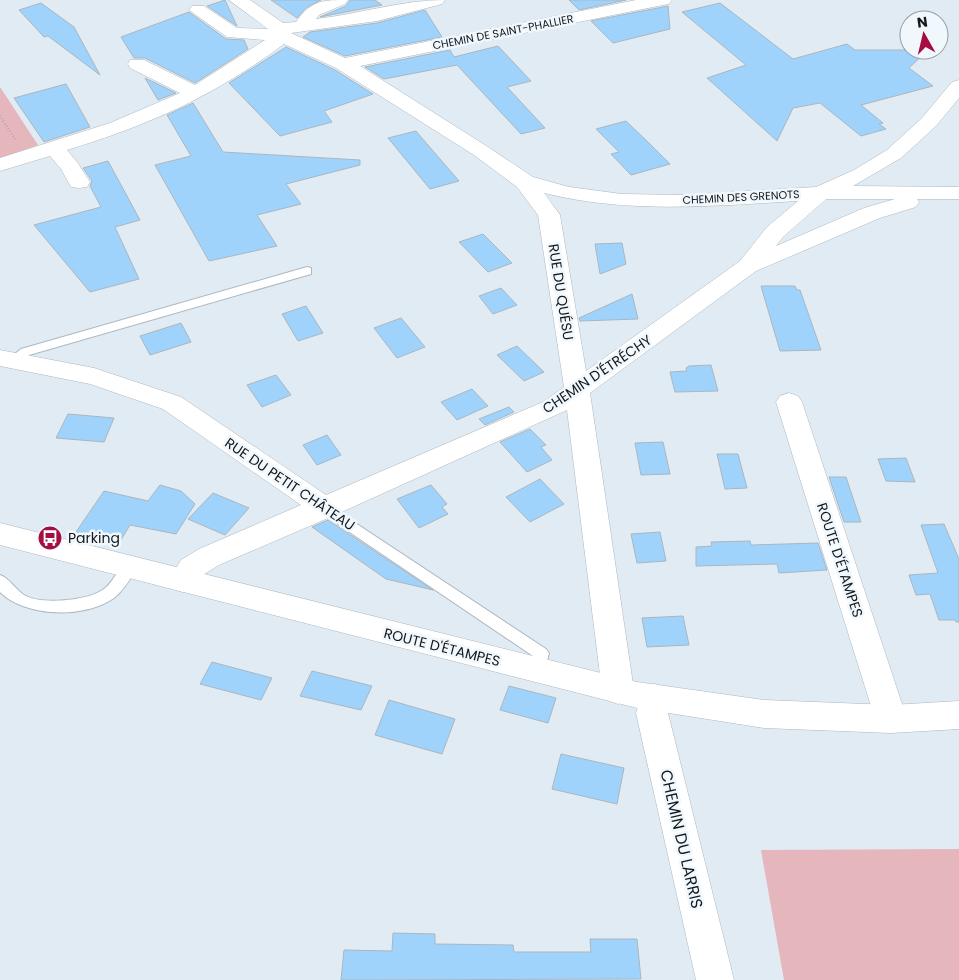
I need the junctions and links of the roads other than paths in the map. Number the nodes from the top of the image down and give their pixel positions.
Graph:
1 (339, 0) edge
2 (436, 0) edge
3 (663, 0) edge
4 (243, 1) edge
5 (198, 10) dead end
6 (285, 32) junction
7 (137, 64) dead end
8 (343, 64) junction
9 (959, 86) edge
10 (195, 93) junction
11 (53, 147) junction
12 (0, 165) edge
13 (79, 182) dead end
14 (525, 182) junction
15 (820, 193) junction
16 (949, 194) edge
17 (748, 266) junction
18 (307, 271) dead end
19 (6, 360) edge
20 (577, 391) junction
21 (788, 402) dead end
22 (325, 508) junction
23 (0, 534) edge
24 (130, 567) junction
25 (0, 581) edge
26 (184, 581) junction
27 (537, 671) junction
28 (618, 691) junction
29 (654, 697) junction
30 (959, 715) edge
31 (891, 719) junction
32 (715, 980) edge

1 - 6 street
2 - 6 street
3 - 8 street, CHEMIN DE SAINT-PHALLIER
4 - 6 street
5 - 6 street
6 - 8 street, RUE DU QUÉSU
6 - 10 street
7 - 10 street
8 - 14 street, RUE DU QUÉSU
9 - 15 street, CHEMIN D'ÉTRÉCHY
10 - 11 street
11 - 12 street
11 - 13 street
14 - 15 street, CHEMIN DES GRENOTS
14 - 20 street, RUE DU QUÉSU
15 - 16 street, CHEMIN DES GRENOTS
15 - 17 street, CHEMIN D'ÉTRÉCHY
16 - 17 street
17 - 20 street, CHEMIN D'ÉTRÉCHY
18 - 19 lane
19 - 22 street, RUE DU PETIT CHÂTEAU
20 - 22 street, CHEMIN D'ÉTRÉCHY
20 - 28 street, RUE DU QUÉSU
21 - 31 street, ROUTE D'ÉTAMPES
22 - 26 street, CHEMIN D'ÉTRÉCHY
22 - 27 lane, RUE DU PETIT CHÂTEAU
23 - 24 street, ROUTE D'ÉTAMPES
24 - 25 lane
24 - 26 street, ROUTE D'ÉTAMPES
26 - 27 street, ROUTE D'ÉTAMPES
27 - 28 street, ROUTE D'ÉTAMPES
28 - 29 street, ROUTE D'ÉTAMPES
29 - 31 street, ROUTE D'ÉTAMPES
29 - 32 street, CHEMIN DU LARRIS
30 - 31 street, ROUTE D'ÉTAMPES

